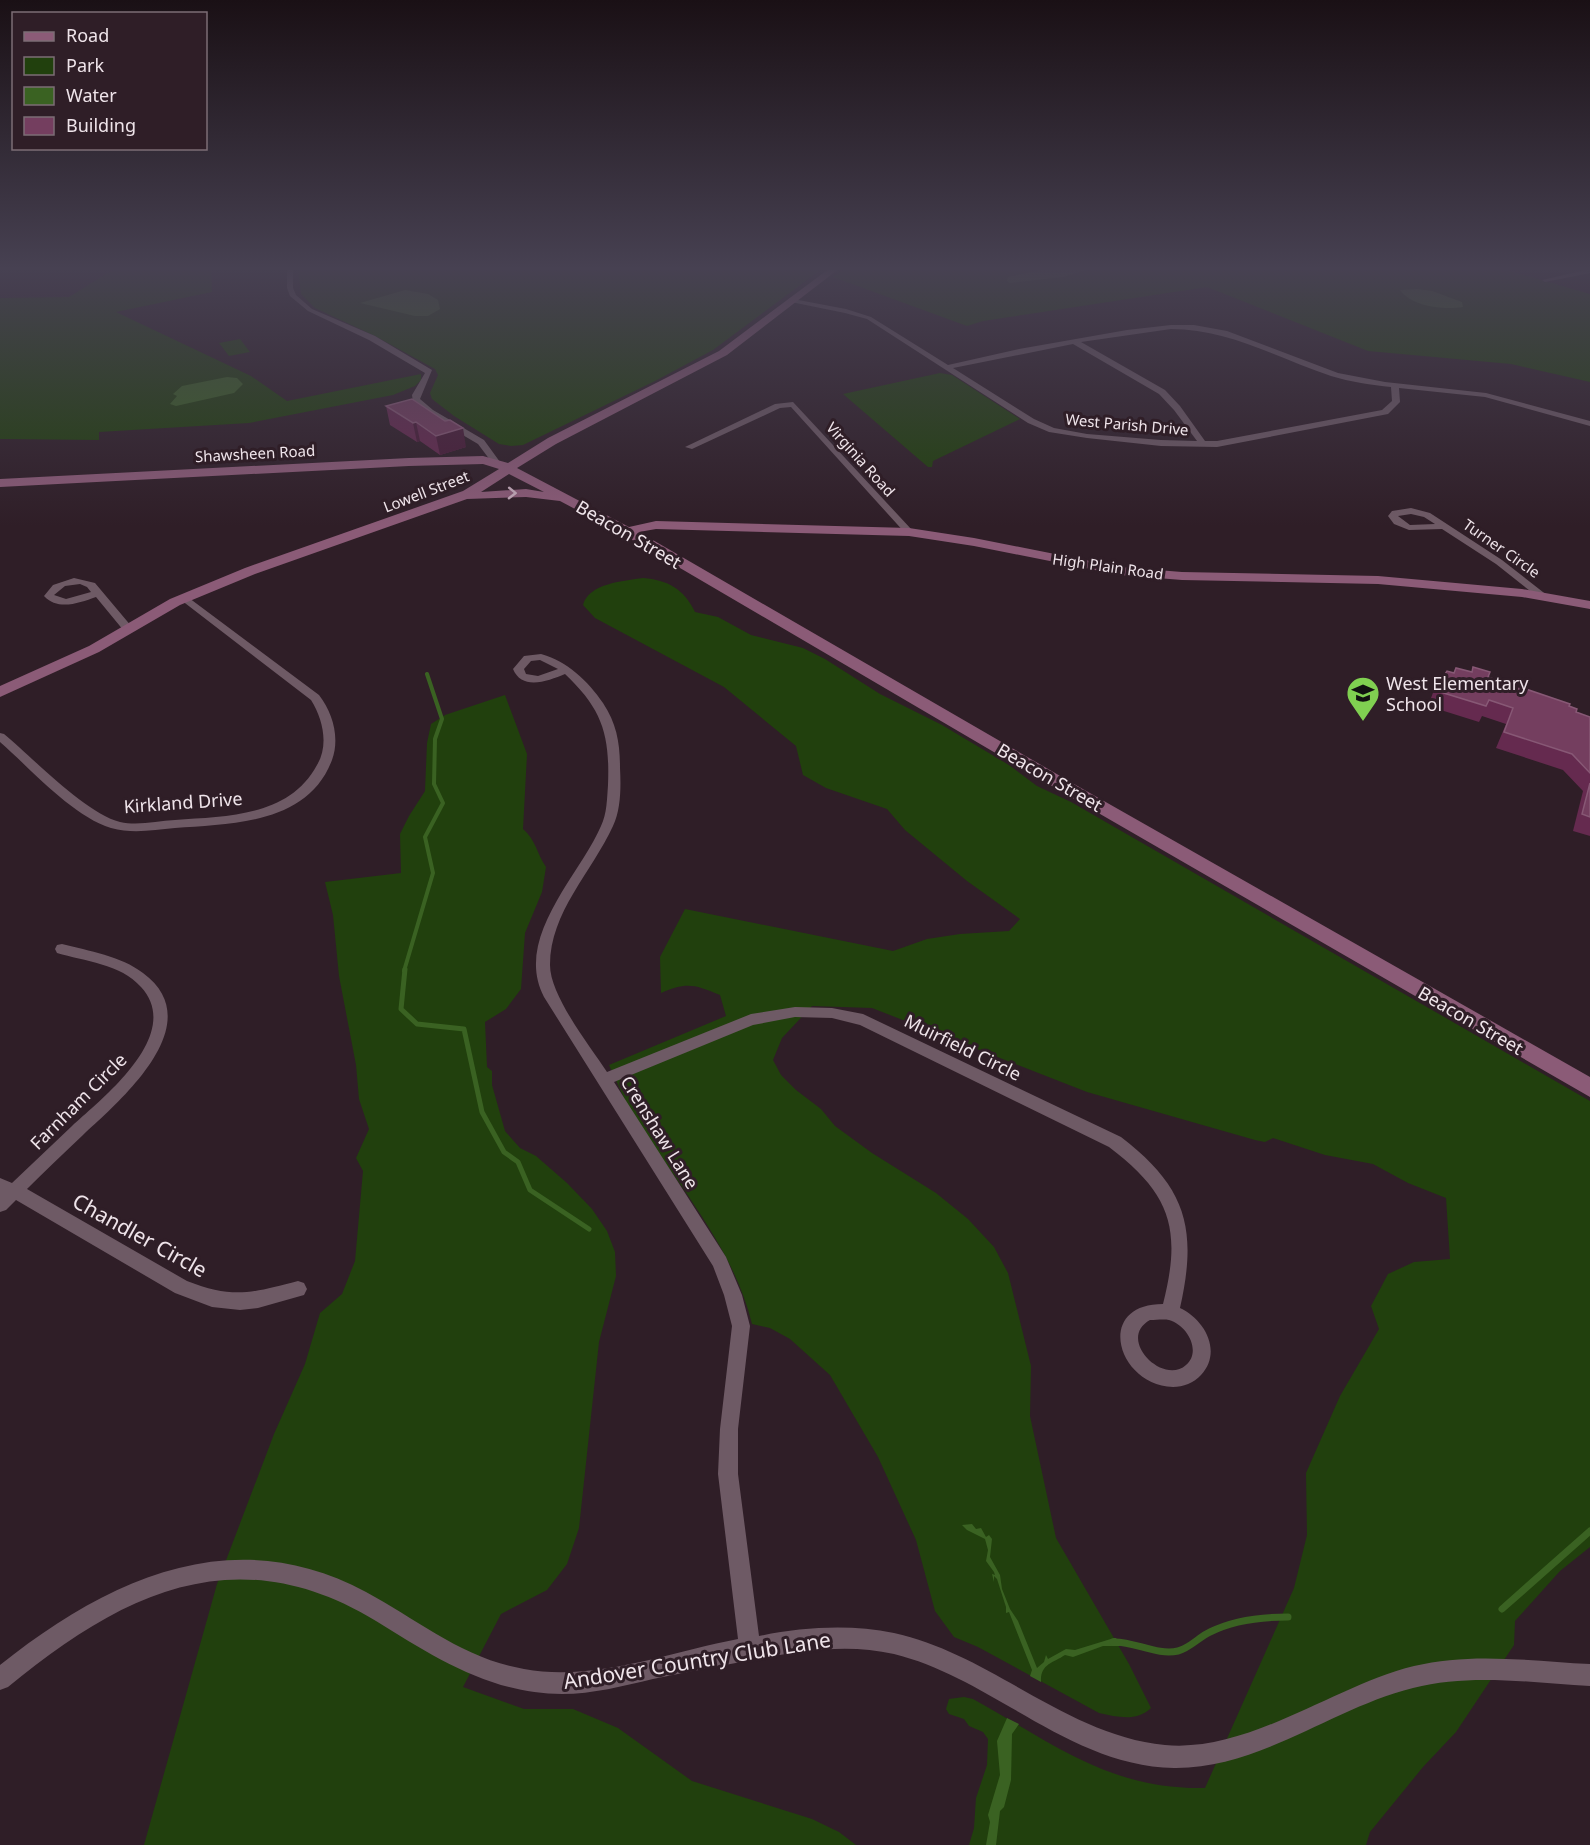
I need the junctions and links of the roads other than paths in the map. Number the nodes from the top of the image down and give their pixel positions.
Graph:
1 (399, 354) edge
2 (719, 354) edge
3 (928, 354) edge
4 (1005, 354) edge
5 (1097, 354) edge
6 (1277, 354) edge
7 (949, 367) junction
8 (1395, 385) junction
9 (1590, 424) edge
10 (1203, 444) junction
11 (689, 447) dead end
12 (503, 465) junction
13 (0, 483) edge
14 (454, 500) junction
15 (572, 501) junction
16 (1444, 526) dead end
17 (627, 531) junction
18 (909, 532) junction
19 (97, 593) dead end
20 (1543, 596) junction
21 (185, 598) junction
22 (1590, 605) edge
23 (128, 629) junction
24 (566, 669) dead end
25 (0, 692) edge
26 (0, 736) edge
27 (62, 949) dead end
28 (604, 1080) junction
29 (1590, 1088) edge
30 (7, 1188) edge
31 (0, 1205) edge
32 (298, 1289) dead end
33 (1170, 1312) junction
34 (750, 1650) junction
35 (1590, 1675) edge
36 (0, 1679) edge

1 - 12 street
2 - 12 main road, Lowell Street
3 - 7 street, West Parish Drive
4 - 7 street
5 - 10 street
6 - 8 street
7 - 10 street, West Parish Drive
8 - 9 street
8 - 10 street, West Parish Drive
11 - 18 street, Virginia Road
12 - 13 main road, Shawsheen Road
12 - 14 main road, Lowell Street
12 - 15 main road, Beacon Street
14 -> 15 main road
14 - 21 main road, Lowell Street
15 - 17 main road, Beacon Street
16 - 20 street, Turner Circle
17 - 18 main road, High Plain Road
17 - 29 main road, Beacon Street
18 - 20 main road, High Plain Road
19 - 23 street
20 - 22 main road, High Plain Road
21 - 23 main road, Lowell Street
21 - 26 street, Kirkland Drive
23 - 25 main road, Lowell Street
24 - 28 street, Crenshaw Lane
27 - 30 street, Farnham Circle
28 - 33 street, Muirfield Circle
28 - 34 street, Crenshaw Lane
30 - 31 street, Farnham Circle
30 - 32 street, Chandler Circle
33 - 33 street
34 - 35 street, Andover Country Club Lane
34 - 36 street, Andover Country Club Lane

